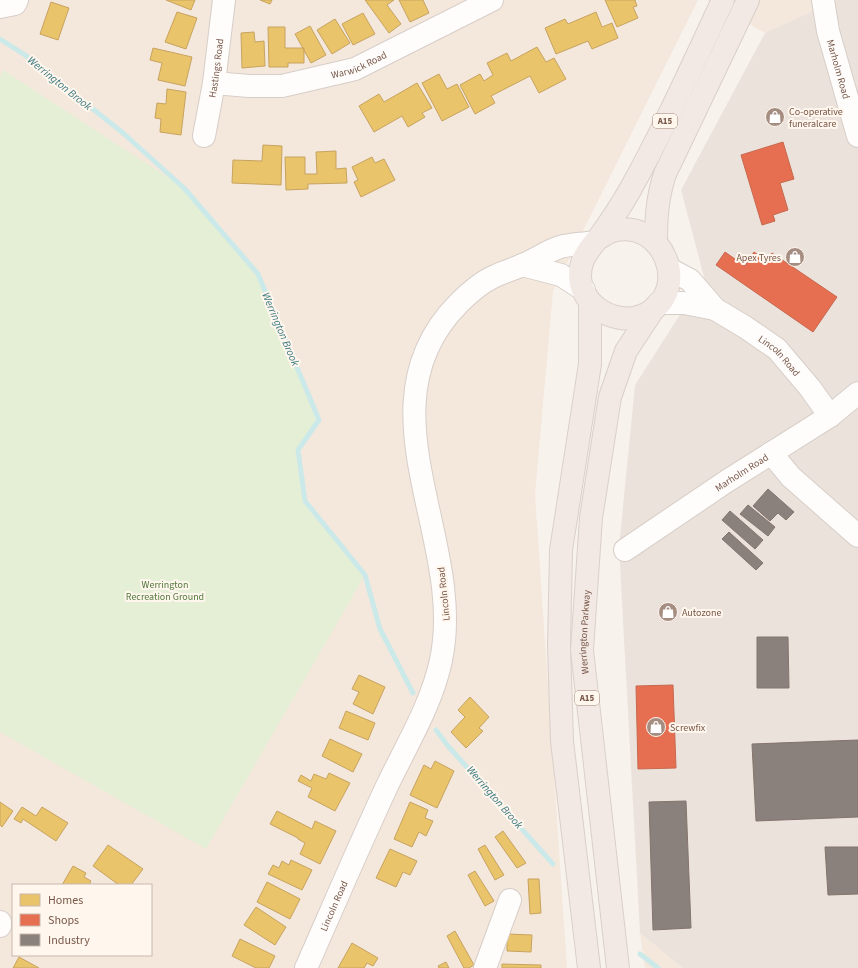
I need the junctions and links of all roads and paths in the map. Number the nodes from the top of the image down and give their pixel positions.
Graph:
1 (224, 0) edge
2 (492, 0) edge
3 (723, 0) edge
4 (748, 0) edge
5 (824, 0) edge
6 (460, 7) edge
7 (214, 83) junction
8 (204, 136) dead end
9 (858, 136) edge
10 (597, 240) junction
11 (656, 243) junction
12 (522, 265) junction
13 (669, 269) junction
14 (587, 296) junction
15 (657, 305) junction
16 (715, 309) junction
17 (858, 393) edge
18 (830, 416) junction
19 (771, 452) junction
20 (858, 536) edge
21 (625, 550) dead end
22 (510, 900) dead end
23 (0, 922) edge
24 (0, 926) edge
25 (306, 968) edge
26 (485, 968) edge
27 (589, 968) edge
28 (618, 968) edge

1 - 7 street, Hastings Road
2 - 6 street, Warwick Road
3 - 10 highway, A15
4 - 11 highway, A15
5 - 9 street, Marholm Road
6 - 7 street, Warwick Road
7 - 8 street, Hastings Road
10 - 11 highway, A15
10 - 12 street, Lincoln Road
10 - 14 highway, A15
11 - 13 highway, A15
12 - 14 street
12 - 25 street, Lincoln Road
13 - 15 highway, A15
13 - 16 street, Lincoln Road
14 - 15 highway
14 - 27 highway, A15
15 - 16 street, Lincoln Road
15 - 28 highway, Werrington Parkway / A15
16 - 18 street, Lincoln Road
17 - 18 street, Marholm Road
18 - 19 street, Marholm Road
19 - 20 street
19 - 21 street, Marholm Road
22 - 26 street
23 - 24 street

